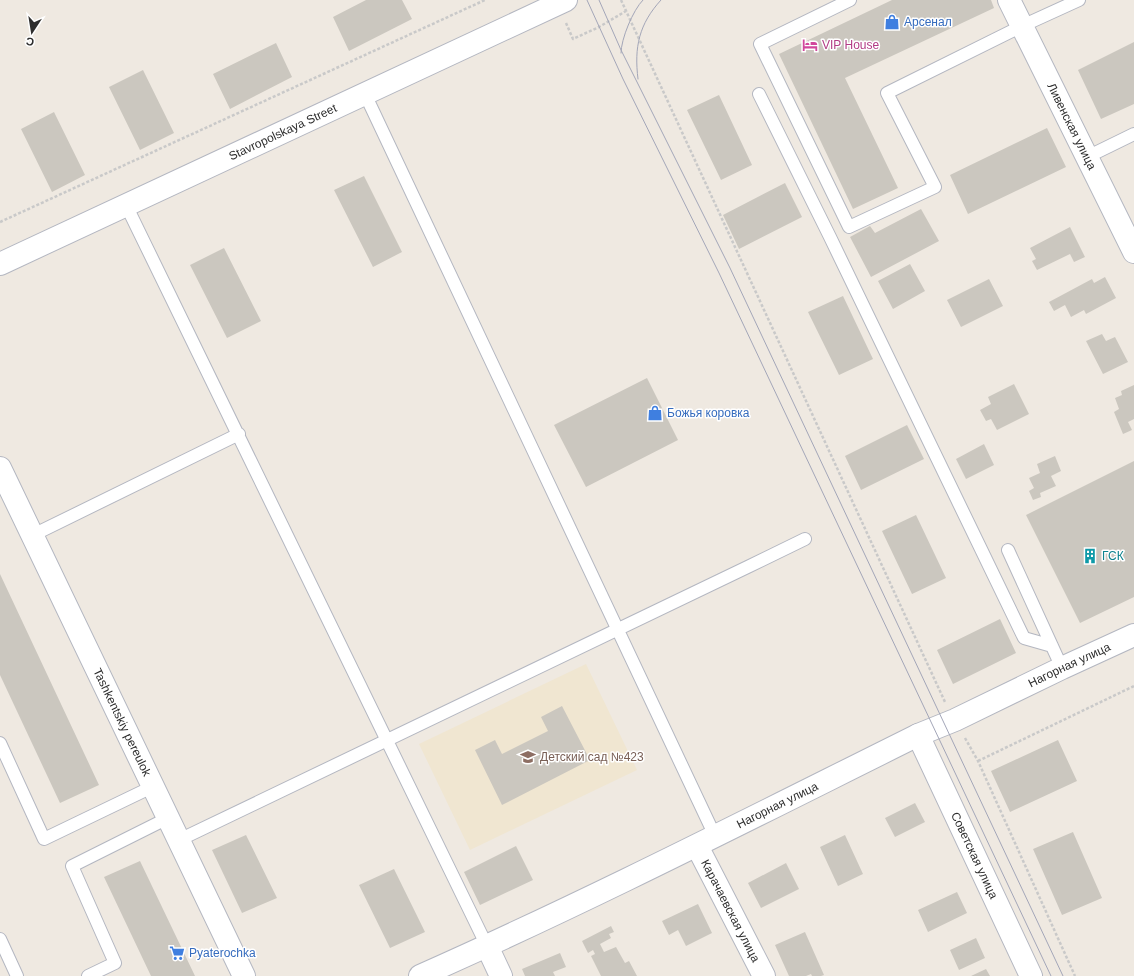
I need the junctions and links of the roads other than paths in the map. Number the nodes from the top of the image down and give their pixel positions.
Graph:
1 (850, 0) edge
2 (1009, 0) edge
3 (1079, 0) edge
4 (562, 2) edge
5 (1022, 26) junction
6 (364, 94) junction
7 (759, 94) dead end
8 (1134, 134) edge
9 (1087, 157) junction
10 (126, 205) junction
11 (849, 227) junction
12 (830, 237) junction
13 (1132, 243) edge
14 (0, 264) edge
15 (239, 434) junction
16 (0, 468) edge
17 (33, 535) junction
18 (805, 539) dead end
19 (1008, 550) dead end
20 (617, 631) junction
21 (1134, 635) edge
22 (1052, 646) junction
23 (1062, 668) junction
24 (918, 735) junction
25 (386, 740) junction
26 (0, 743) edge
27 (152, 787) junction
28 (168, 818) junction
29 (179, 840) junction
30 (706, 841) junction
31 (0, 939) edge
32 (487, 946) junction
33 (17, 976) edge
34 (88, 976) edge
35 (244, 976) edge
36 (420, 976) edge
37 (501, 976) edge
38 (764, 976) edge
39 (1031, 976) edge

1 - 11 lane
2 - 5 street, Ливенская улица
3 - 5 lane
4 - 6 street, Stavropolskaya Street
5 - 9 street, Ливенская улица
5 - 11 lane
6 - 10 street, Stavropolskaya Street
6 - 20 lane
7 - 12 lane
8 - 9 lane
9 - 13 street, Ливенская улица
10 - 14 street, Stavropolskaya Street
10 - 15 lane
11 - 12 lane
12 - 22 lane
15 - 17 lane
15 - 25 lane
16 - 17 street, Tashkentskiy pereulok
17 - 27 street, Tashkentskiy pereulok
18 - 20 lane
19 - 22 lane
20 - 25 lane
20 - 30 lane
21 - 23 street, Нагорная улица
22 - 23 lane
23 - 24 street, Нагорная улица
24 - 30 street, Нагорная улица
24 - 39 street, Советская улица
25 - 29 lane
25 - 32 lane
26 - 27 lane
27 - 28 street, Tashkentskiy pereulok
28 - 29 street, Tashkentskiy pereulok
28 - 34 lane
29 - 35 street, Tashkentskiy pereulok
30 - 32 street, Нагорная улица
30 - 38 street, Карачаевская улица
31 - 33 lane
32 - 36 street, Нагорная улица
32 - 37 street

